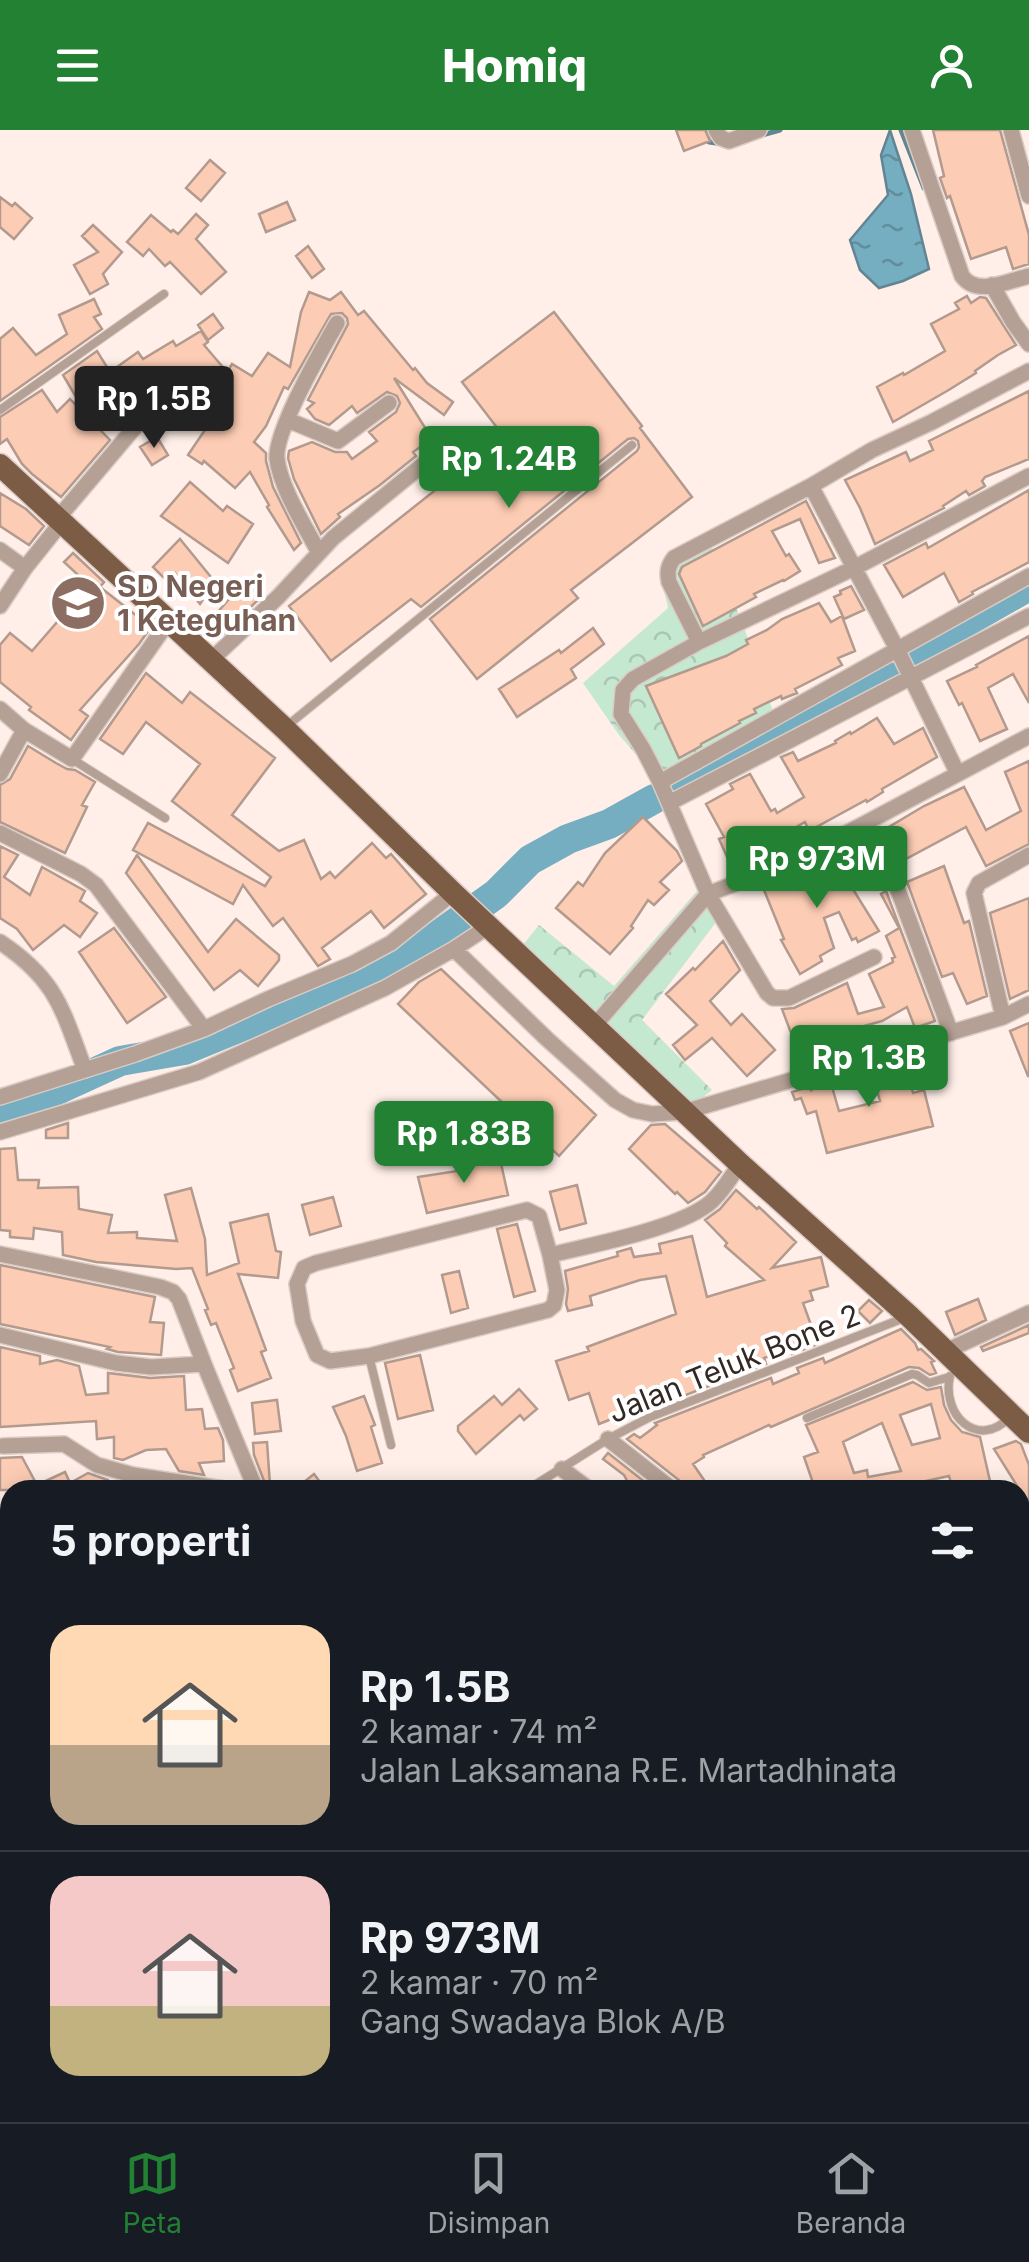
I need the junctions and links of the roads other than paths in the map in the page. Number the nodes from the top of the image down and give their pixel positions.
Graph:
1 (716, 130) edge
2 (759, 130) edge
3 (912, 130) edge
4 (1011, 130) edge
5 (1028, 188) edge
6 (1029, 276) edge
7 (992, 285) junction
8 (164, 294) dead end
9 (337, 322) dead end
10 (1029, 344) edge
11 (1029, 371) edge
12 (389, 403) dead end
13 (0, 410) edge
14 (141, 420) dead end
15 (288, 420) junction
16 (632, 445) dead end
17 (426, 462) dead end
18 (1, 465) edge
19 (1029, 476) edge
20 (810, 486) junction
21 (60, 521) junction
22 (0, 550) edge
23 (318, 553) junction
24 (25, 568) junction
25 (854, 568) junction
26 (1029, 576) edge
27 (0, 606) edge
28 (1029, 616) edge
29 (168, 622) junction
30 (699, 642) junction
31 (212, 660) junction
32 (904, 664) junction
33 (0, 709) edge
34 (284, 728) junction
35 (24, 730) junction
36 (1029, 736) edge
37 (72, 759) junction
38 (0, 774) edge
39 (958, 774) junction
40 (660, 782) junction
41 (669, 803) junction
42 (165, 818) dead end
43 (0, 833) edge
44 (1029, 855) edge
45 (895, 882) dead end
46 (708, 894) junction
47 (471, 909) junction
48 (0, 942) edge
49 (454, 949) junction
50 (874, 957) dead end
51 (1029, 1004) edge
52 (1003, 1017) junction
53 (595, 1026) junction
54 (204, 1029) junction
55 (951, 1032) junction
56 (85, 1070) junction
57 (0, 1097) edge
58 (684, 1112) junction
59 (0, 1132) edge
60 (740, 1164) junction
61 (0, 1254) edge
62 (550, 1256) junction
63 (1029, 1313) edge
64 (909, 1316) junction
65 (0, 1335) edge
66 (369, 1356) junction
67 (204, 1364) junction
68 (951, 1364) junction
69 (1012, 1415) junction
70 (807, 1418) dead end
71 (1029, 1432) edge
72 (608, 1439) junction
73 (390, 1444) dead end
74 (3, 1446) dead end
75 (562, 1469) junction
76 (157, 1479) joint
77 (164, 1480) edge
78 (252, 1480) edge
79 (544, 1480) edge
80 (577, 1480) edge
81 (660, 1480) edge

1 - 2 street
3 - 7 street
4 - 5 street
6 - 7 street
7 - 10 street
8 - 13 lane
9 - 15 street
11 - 20 street
12 - 15 street
14 - 21 street
15 - 23 street
16 - 34 lane
17 - 23 street
18 - 21 main road
19 - 25 street
20 - 25 street
20 - 30 street
21 - 24 street
21 - 29 main road
22 - 24 street
23 - 31 street
24 - 27 street
25 - 30 street
25 - 32 street
26 - 32 street
28 - 32 street
29 - 31 main road
29 - 37 street
30 - 40 street
31 - 34 main road
32 - 39 street
32 - 40 street
32 - 41 street
33 - 35 street
34 - 47 main road
35 - 37 street
35 - 38 street
36 - 39 street
37 - 42 lane
39 - 46 street
40 - 41 street
41 - 46 street
43 - 54 street
44 - 52 street
45 - 55 street
46 - 50 street
46 - 53 street
47 - 49 street
47 - 53 main road
47 - 54 street
48 - 56 street
49 - 58 street
49 - 59 street
51 - 52 street
52 - 55 street
53 - 58 main road
54 - 56 street
55 - 58 street
56 - 57 street
58 - 60 main road
60 - 62 street
60 - 64 main road
61 - 67 street
62 - 66 street
62 - 66 street
63 - 68 street
64 - 68 main road
64 - 72 lane, Jalan Teluk Bone 2
65 - 67 street
66 - 73 lane
67 - 78 street
68 - 69 main road
68 - 69 lane
68 - 70 lane
69 - 71 main road
72 - 75 lane, Jalan Teluk Bone 2
72 - 81 street
74 - 76 street
75 - 79 lane, Jalan Teluk Bone 2
75 - 80 street
76 - 77 street

